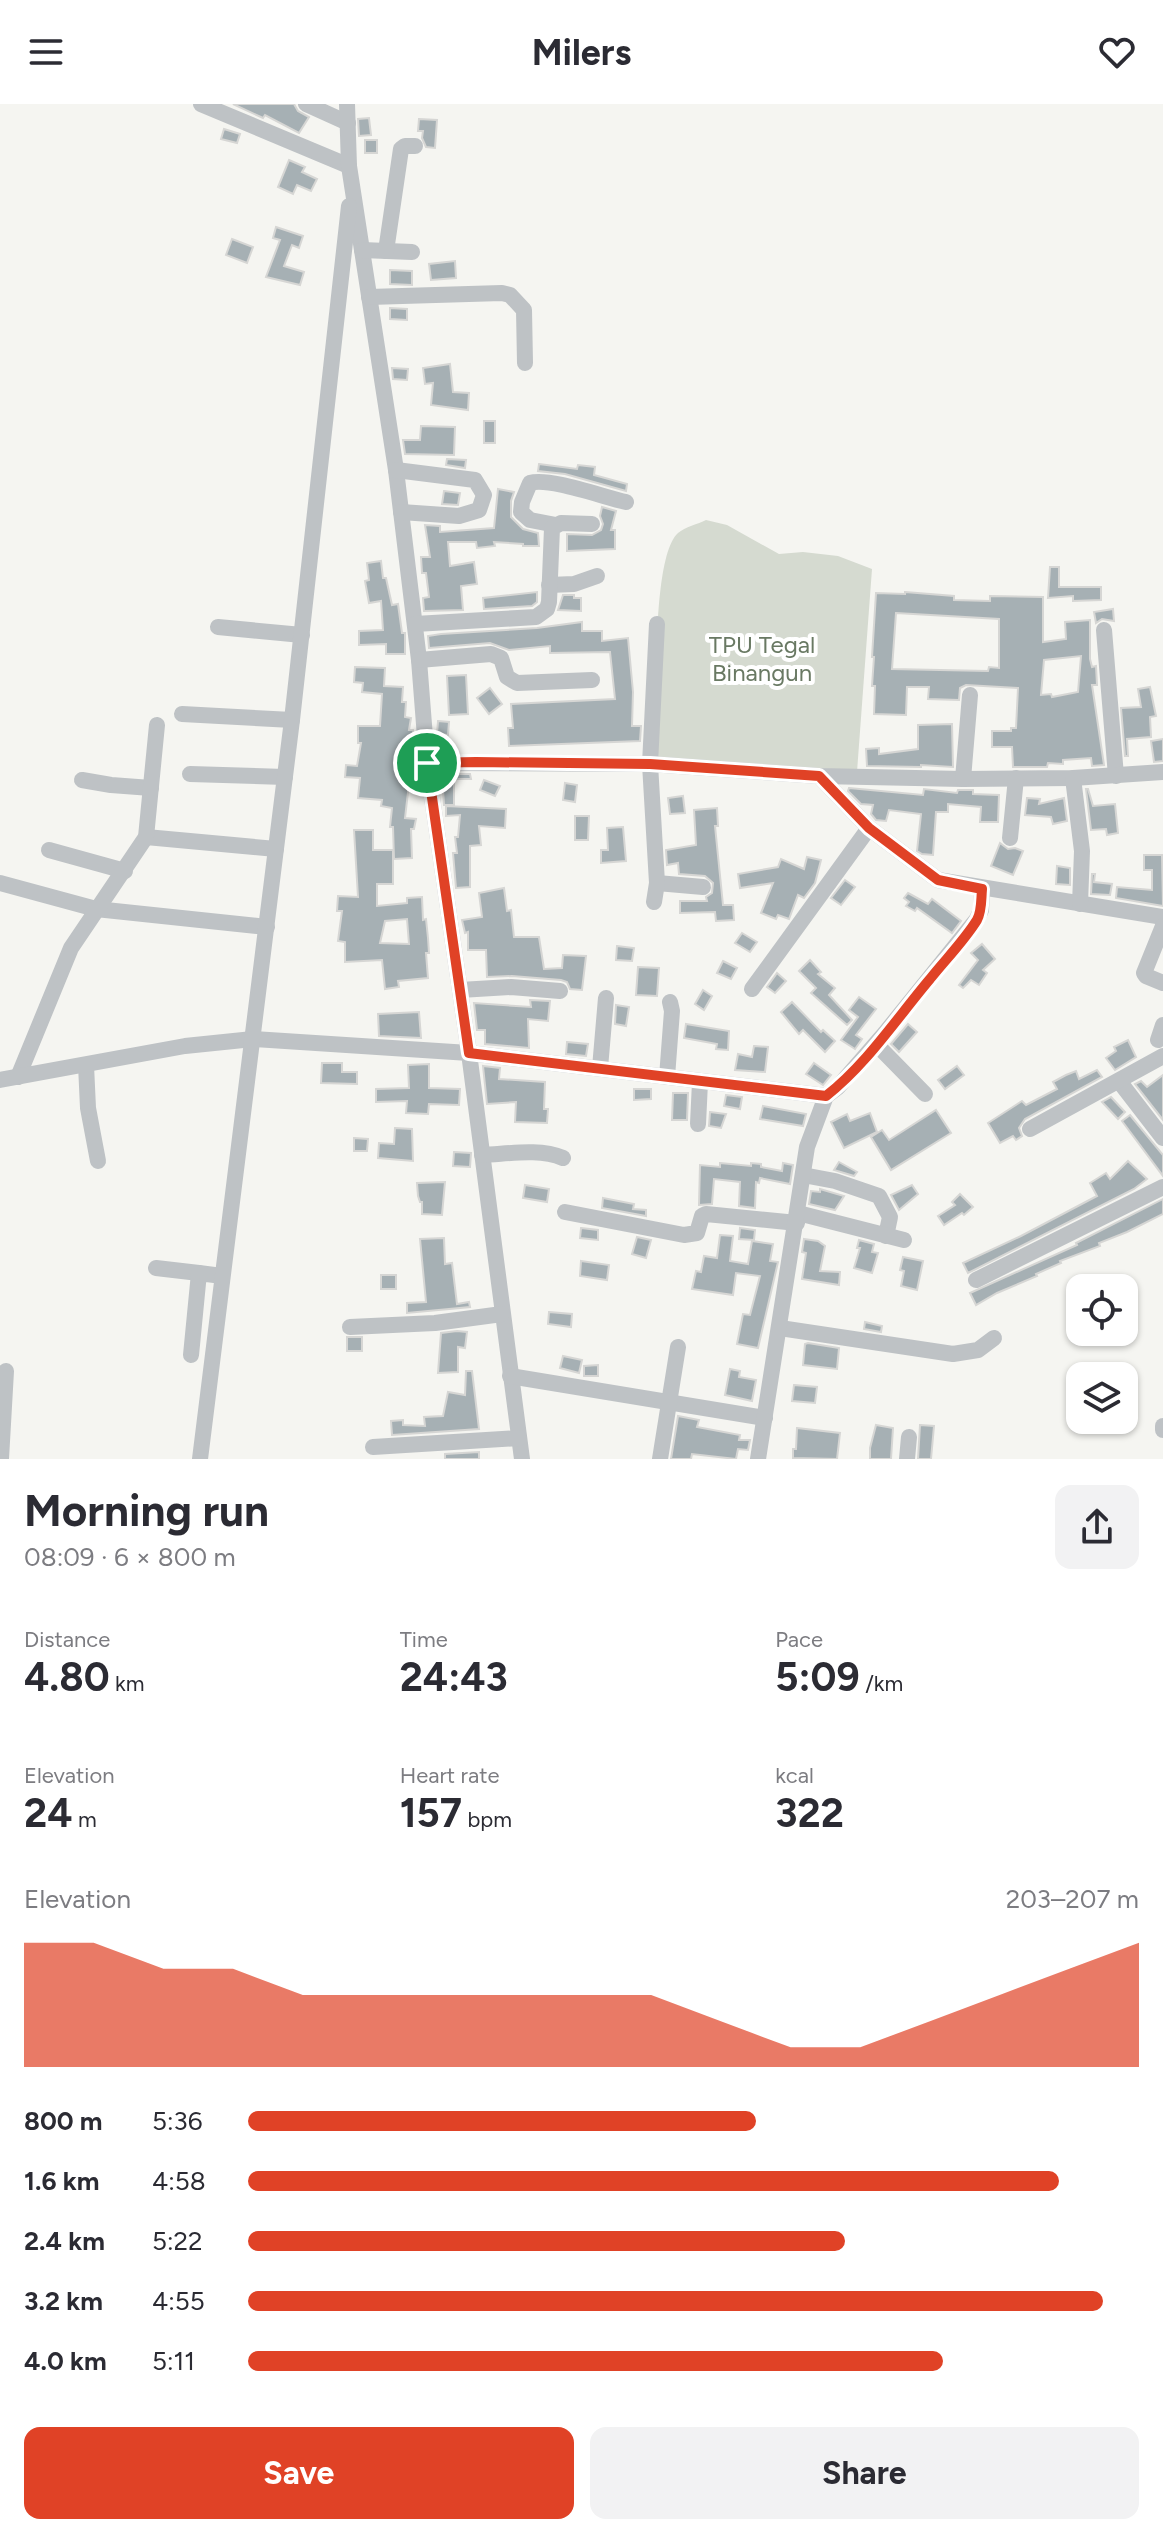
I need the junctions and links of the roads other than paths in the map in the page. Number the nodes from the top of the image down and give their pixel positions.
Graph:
1 (201, 104) edge
2 (306, 104) edge
3 (349, 112) edge
4 (415, 146) dead end
5 (349, 166) junction
6 (351, 185) junction
7 (362, 250) junction
8 (386, 251) junction
9 (412, 252) dead end
10 (369, 297) junction
11 (525, 363) dead end
12 (396, 470) junction
13 (626, 502) dead end
14 (401, 512) junction
15 (592, 524) dead end
16 (556, 525) junction
17 (597, 576) dead end
18 (549, 585) junction
19 (415, 624) junction
20 (657, 624) dead end
21 (218, 627) dead end
22 (1104, 630) dead end
23 (302, 635) junction
24 (419, 660) junction
25 (592, 680) dead end
26 (970, 695) dead end
27 (182, 714) dead end
28 (292, 720) junction
29 (157, 725) dead end
30 (427, 763) junction
31 (650, 764) junction
32 (1163, 772) edge
33 (190, 774) dead end
34 (819, 776) junction
35 (1116, 776) junction
36 (285, 777) junction
37 (1016, 778) junction
38 (1073, 778) junction
39 (963, 779) junction
40 (82, 780) dead end
41 (151, 788) junction
42 (869, 828) junction
43 (146, 837) junction
44 (1010, 838) dead end
45 (276, 849) junction
46 (49, 850) dead end
47 (125, 871) junction
48 (0, 883) edge
49 (657, 883) junction
50 (703, 887) dead end
51 (982, 889) junction
52 (654, 902) dead end
53 (1080, 904) junction
54 (96, 909) junction
55 (1163, 917) edge
56 (1163, 926) edge
57 (267, 927) junction
58 (1163, 983) edge
59 (752, 989) dead end
60 (460, 990) junction
61 (560, 991) dead end
62 (606, 998) dead end
63 (670, 1002) dead end
64 (253, 1039) junction
65 (1161, 1040) edge
66 (876, 1044) junction
67 (469, 1053) junction
68 (86, 1065) junction
69 (600, 1068) junction
70 (18, 1077) junction
71 (667, 1077) junction
72 (0, 1080) edge
73 (1119, 1081) junction
74 (700, 1082) junction
75 (925, 1094) dead end
76 (826, 1096) junction
77 (698, 1124) dead end
78 (1030, 1129) dead end
79 (1163, 1138) edge
80 (482, 1155) junction
81 (563, 1158) dead end
82 (98, 1161) dead end
83 (803, 1175) junction
84 (1163, 1187) edge
85 (565, 1212) dead end
86 (797, 1218) junction
87 (886, 1236) junction
88 (904, 1240) dead end
89 (156, 1268) dead end
90 (211, 1275) junction
91 (976, 1280) dead end
92 (502, 1314) junction
93 (350, 1327) dead end
94 (780, 1328) junction
95 (994, 1338) dead end
96 (678, 1347) dead end
97 (191, 1355) dead end
98 (6, 1371) dead end
99 (510, 1376) junction
100 (668, 1402) junction
101 (765, 1418) junction
102 (909, 1437) dead end
103 (519, 1438) junction
104 (373, 1447) dead end
105 (1, 1459) edge
106 (200, 1459) edge
107 (522, 1459) edge
108 (660, 1459) edge
109 (758, 1459) edge
110 (907, 1459) edge

1 - 5 street
2 - 3 street
3 - 5 street
4 - 8 street
5 - 6 street
6 - 7 street
6 - 23 street
7 - 8 street
7 - 10 street
8 - 9 street
10 - 11 street
10 - 12 street
12 - 14 street
12 - 14 street
13 - 16 street
14 - 19 street
15 - 16 street
16 - 18 street
17 - 18 street
18 - 19 street
19 - 24 street
20 - 31 street
21 - 23 street
22 - 35 street
23 - 28 street
24 - 25 street
24 - 30 street
26 - 39 street
27 - 28 street
28 - 36 street
29 - 41 street
30 - 31 street
30 - 60 street
31 - 34 street
31 - 49 street
32 - 35 street
33 - 36 street
34 - 39 street
34 - 42 street
35 - 38 street
36 - 45 street
37 - 38 street
37 - 39 street
37 - 44 street
38 - 53 street
40 - 41 street
41 - 43 street
42 - 51 street
42 - 59 street
43 - 45 street
43 - 47 street
45 - 57 street
46 - 47 street
47 - 54 street
48 - 54 street
49 - 50 street
49 - 52 street
51 - 53 street
51 - 66 street
53 - 55 street
54 - 57 street
54 - 70 street
56 - 58 street
57 - 64 street
60 - 61 street
60 - 67 street
62 - 69 street
63 - 71 street
64 - 67 street
64 - 68 street
64 - 90 street
65 - 73 street
66 - 75 street
66 - 76 street
67 - 69 street
67 - 80 street
68 - 70 street
68 - 82 street
69 - 71 street
70 - 72 street
71 - 74 street
73 - 78 street
73 - 79 street
74 - 76 street
74 - 77 street
76 - 83 street
80 - 81 street
80 - 92 street
83 - 86 street
83 - 87 street
84 - 91 street
85 - 86 street
86 - 87 street
86 - 94 street
87 - 88 street
89 - 90 street
90 - 97 street
90 - 106 street
92 - 93 street
92 - 99 street
94 - 95 street
94 - 101 street
96 - 100 street
98 - 105 street
99 - 100 street
99 - 103 street
100 - 101 street
100 - 108 street
101 - 109 street
102 - 110 street
103 - 104 street
103 - 107 street

